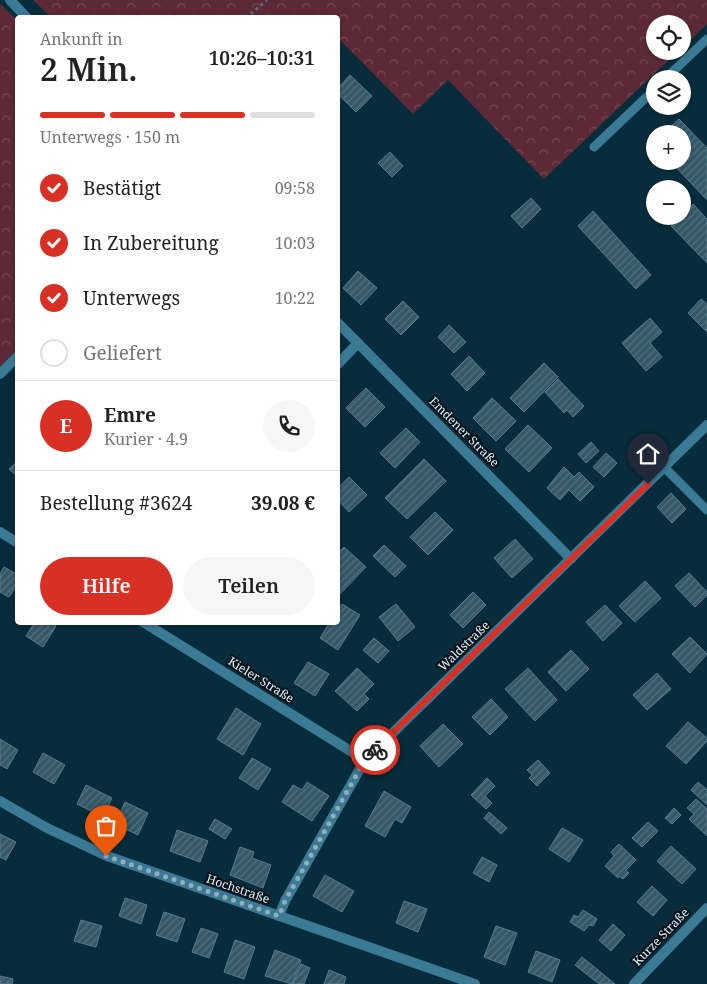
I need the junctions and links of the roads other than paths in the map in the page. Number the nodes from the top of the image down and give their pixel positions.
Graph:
1 (10, 0) edge
2 (24, 15) edge
3 (707, 39) edge
4 (674, 70) edge
5 (646, 98) edge
6 (594, 147) dead end
7 (340, 325) edge
8 (358, 343) junction
9 (15, 359) edge
10 (340, 362) edge
11 (0, 374) edge
12 (707, 425) edge
13 (664, 467) junction
14 (707, 510) edge
15 (0, 532) edge
16 (15, 541) edge
17 (572, 560) junction
18 (148, 625) edge
19 (365, 760) junction
20 (0, 801) edge
21 (707, 908) edge
22 (279, 916) junction
23 (475, 984) edge
24 (634, 984) edge

1 - 2 street
3 - 4 lane
5 - 6 lane
7 - 8 street, Emdener Straße
8 - 10 street
8 - 17 street, Emdener Straße
9 - 11 street
12 - 13 street, Waldstraße
13 - 14 lane
13 - 17 street, Waldstraße
15 - 16 street
17 - 19 street, Waldstraße
18 - 19 street, Kieler Straße
19 - 22 street, Waldstraße
20 - 22 street, Hochstraße
21 - 24 street, Kurze Straße
22 - 23 street, Hochstraße

